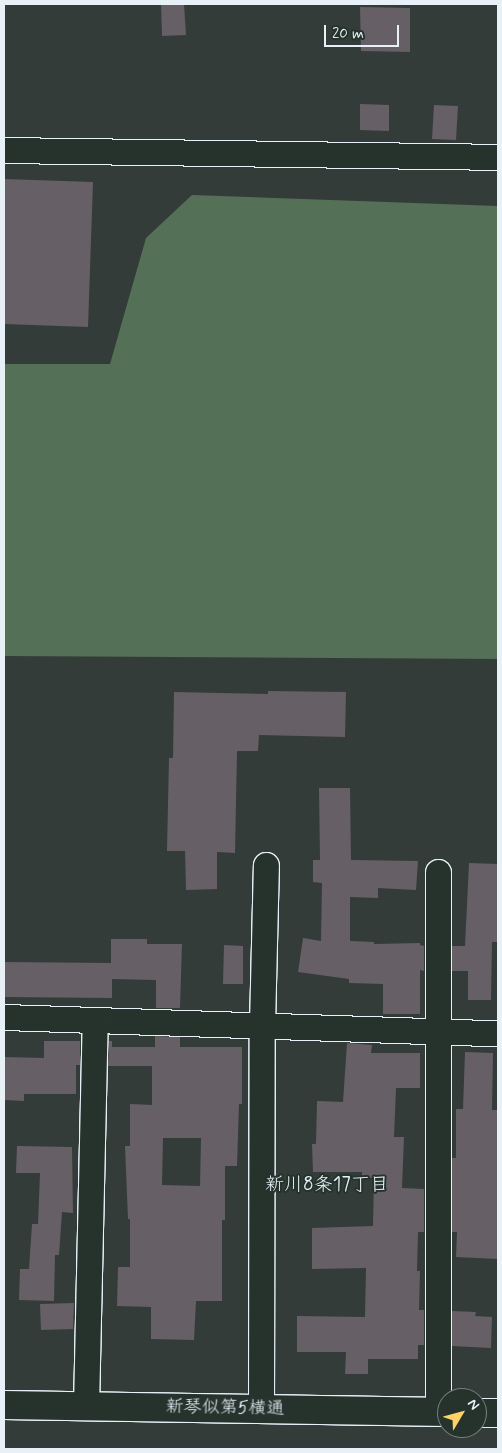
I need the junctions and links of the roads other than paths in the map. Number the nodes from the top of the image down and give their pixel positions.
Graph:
1 (4, 150) edge
2 (498, 157) edge
3 (266, 865) dead end
4 (438, 872) dead end
5 (4, 1017) edge
6 (95, 1020) junction
7 (262, 1025) junction
8 (438, 1031) junction
9 (498, 1033) edge
10 (442, 1388) edge
11 (4, 1405) edge
12 (86, 1406) junction
13 (261, 1409) junction
14 (437, 1412) edge

1 - 2 street
3 - 7 street
4 - 8 street
5 - 6 street
6 - 7 street
6 - 12 street
7 - 8 street
7 - 13 street
8 - 9 street
8 - 10 street
11 - 12 street, 新琴似第5横通
12 - 13 street, 新琴似第5横通
13 - 14 street, 新琴似第5横通

